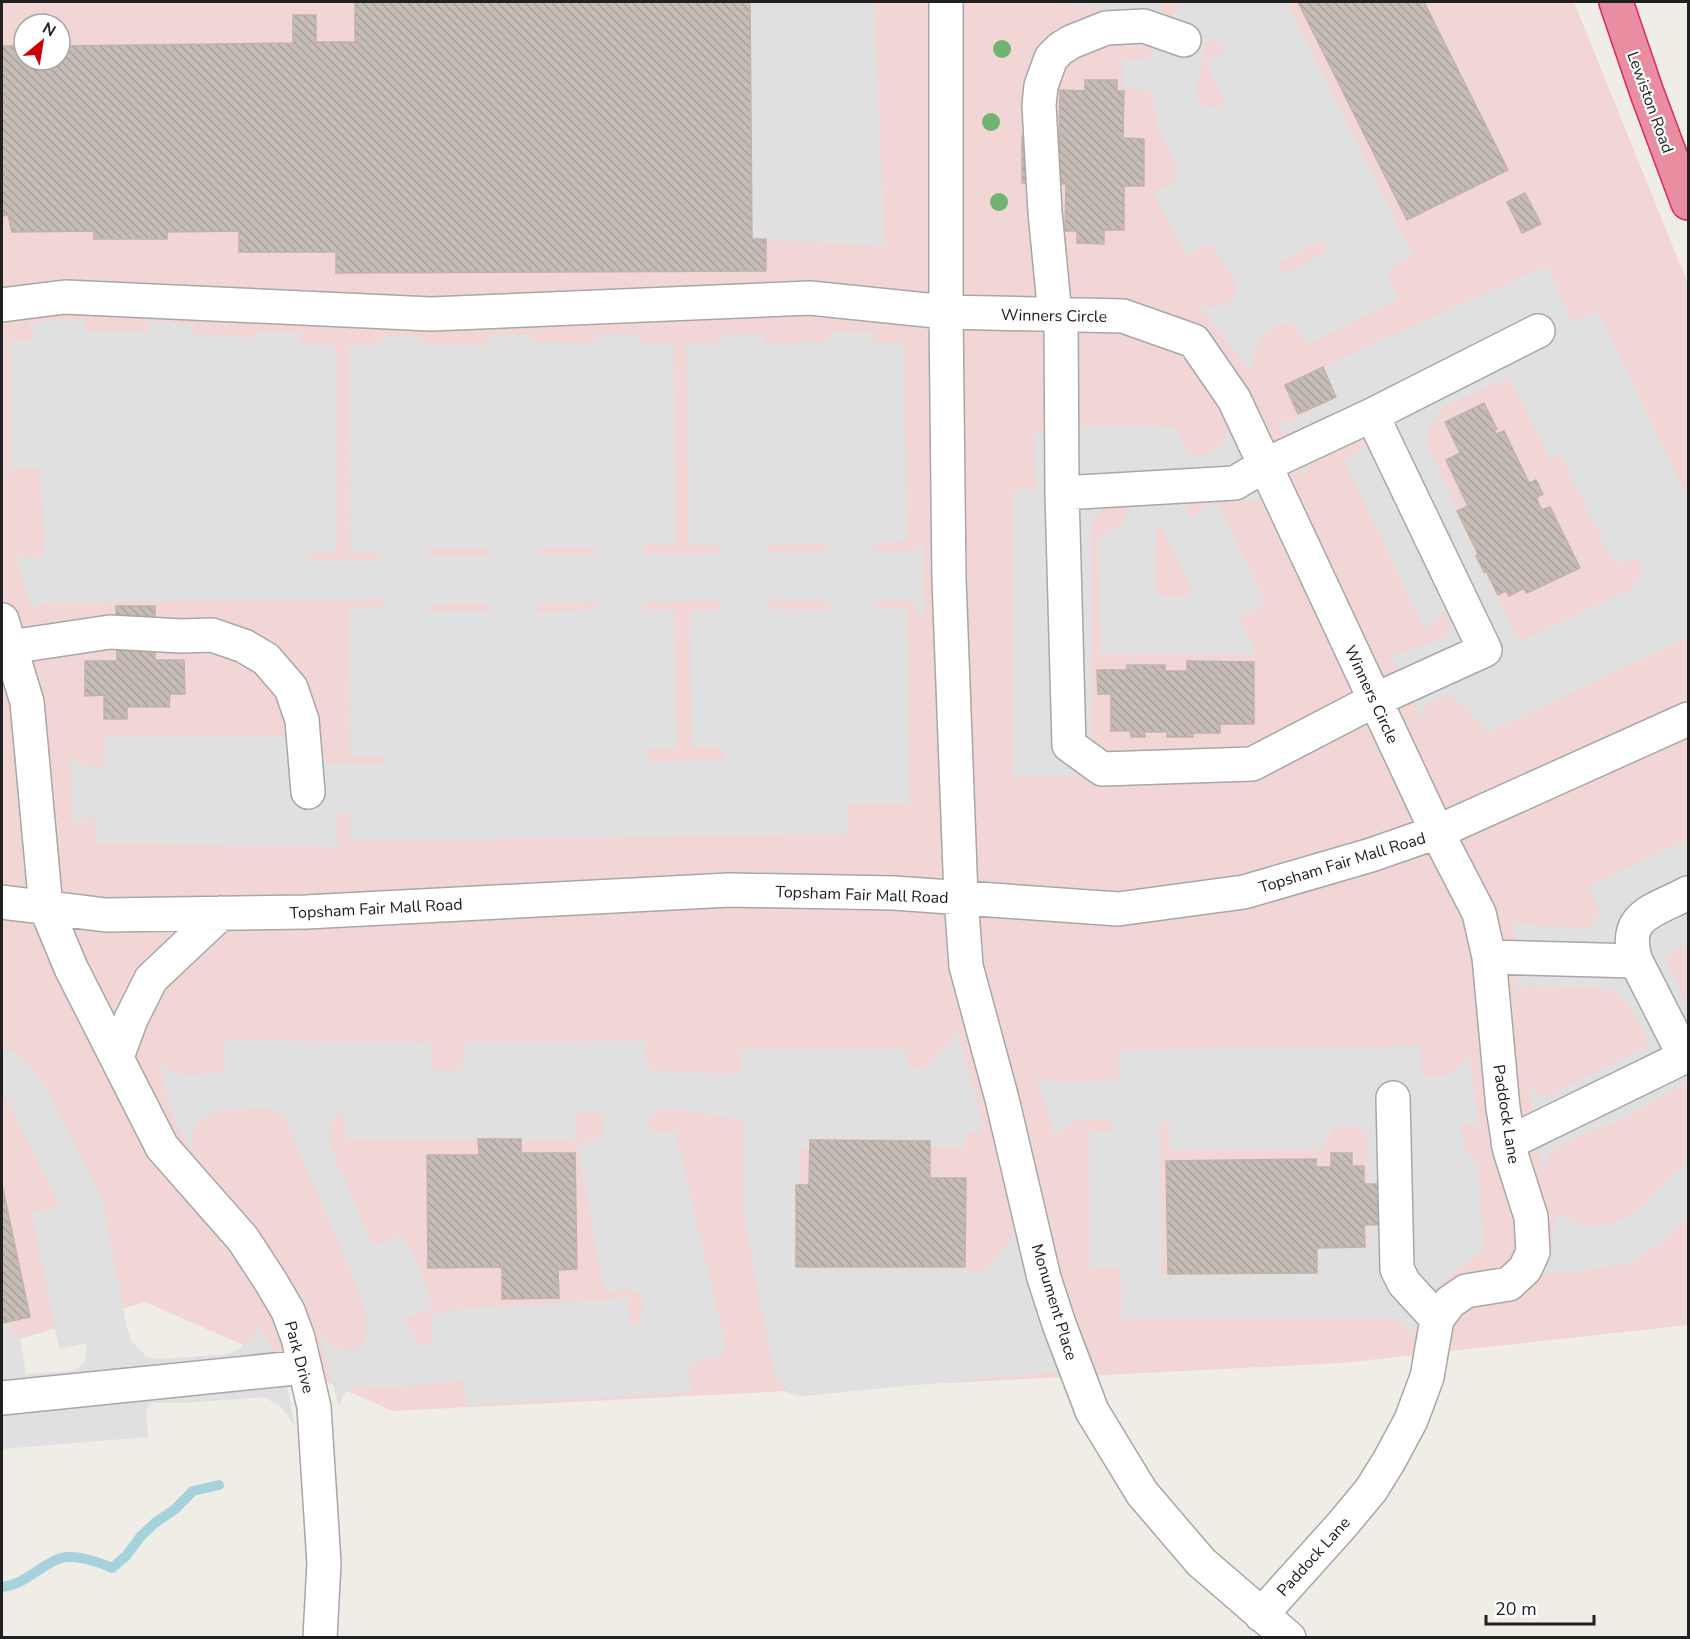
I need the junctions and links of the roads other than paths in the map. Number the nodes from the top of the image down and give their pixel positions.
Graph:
1 (946, 2) edge
2 (1616, 2) edge
3 (1184, 40) dead end
4 (1689, 203) edge
5 (2, 305) edge
6 (946, 312) junction
7 (1058, 315) junction
8 (1538, 331) dead end
9 (1372, 415) junction
10 (1265, 465) junction
11 (1062, 493) junction
12 (6, 633) edge
13 (1375, 700) junction
14 (1689, 719) edge
15 (308, 792) dead end
16 (1437, 832) junction
17 (1689, 893) edge
18 (961, 897) junction
19 (2, 902) edge
20 (46, 908) junction
21 (221, 913) junction
22 (1489, 957) junction
23 (1636, 961) junction
24 (1687, 1056) edge
25 (117, 1057) junction
26 (1393, 1098) dead end
27 (1508, 1143) junction
28 (1437, 1319) junction
29 (305, 1366) junction
30 (2, 1398) edge
31 (1261, 1615) junction
32 (320, 1638) edge
33 (1289, 1638) edge

1 - 6 street
2 - 4 highway, Lewiston Road
3 - 7 street
5 - 6 street, Winners Circle
6 - 7 street, Winners Circle
6 - 18 street
7 - 10 street, Winners Circle
7 - 11 street
8 - 9 street
9 - 10 street
9 - 13 street
10 - 11 street
10 - 13 street, Winners Circle
11 - 13 street
12 - 15 street
12 - 20 street, Park Drive
13 - 16 street, Winners Circle
14 - 16 street, Topsham Fair Mall Road
16 - 18 street, Topsham Fair Mall Road
16 - 22 street, Paddock Lane
17 - 23 street
18 - 21 street, Topsham Fair Mall Road
18 - 31 street, Monument Place
19 - 20 street, Topsham Fair Mall Road
20 - 21 street, Topsham Fair Mall Road
20 - 25 street, Park Drive
21 - 25 street
22 - 23 street
22 - 27 street, Paddock Lane
23 - 24 street
24 - 27 street
25 - 29 street, Park Drive
26 - 28 street
27 - 28 street, Paddock Lane
28 - 31 street, Paddock Lane
29 - 30 street
29 - 32 street, Park Drive
31 - 33 street, Monument Place

